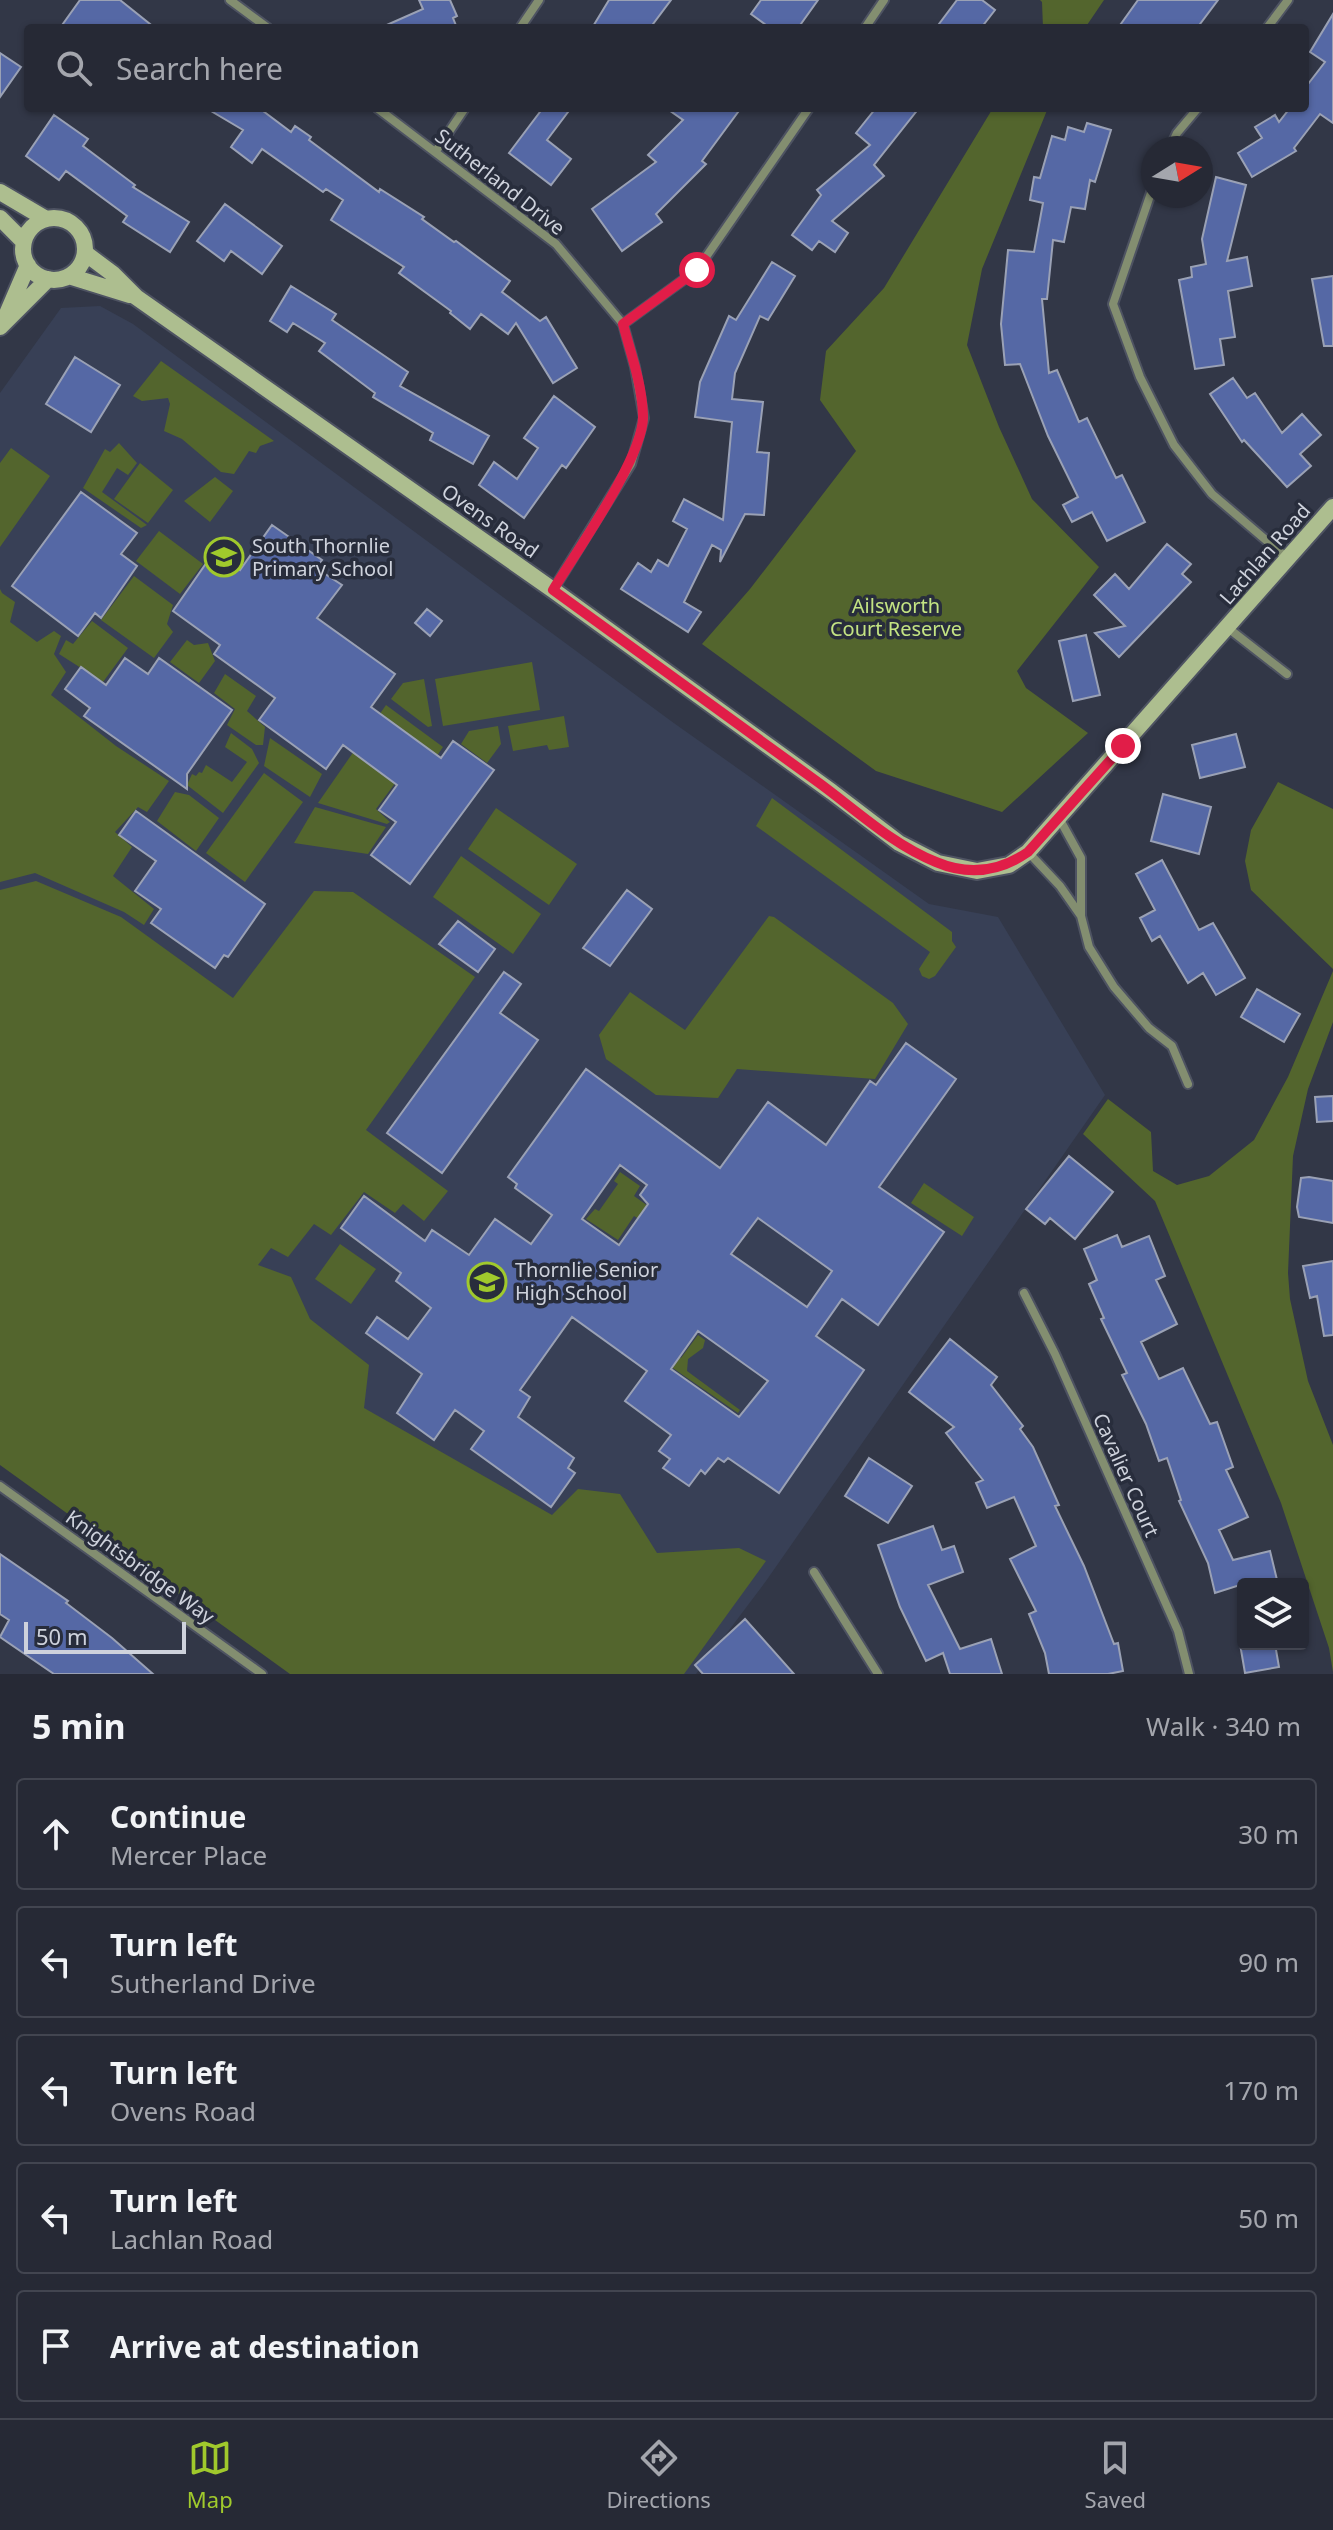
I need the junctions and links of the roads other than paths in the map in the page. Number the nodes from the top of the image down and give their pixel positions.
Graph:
1 (230, 0) edge
2 (539, 0) edge
3 (884, 0) edge
4 (1288, 0) edge
5 (263, 24) edge
6 (523, 24) edge
7 (868, 24) edge
8 (1270, 24) edge
9 (382, 112) edge
10 (462, 112) edge
11 (806, 112) edge
12 (1195, 112) edge
13 (1176, 136) edge
14 (436, 151) junction
15 (0, 192) edge
16 (1146, 208) edge
17 (0, 218) edge
18 (46, 219) junction
19 (24, 242) junction
20 (85, 253) junction
21 (28, 265) junction
22 (69, 276) junction
23 (48, 279) junction
24 (136, 297) junction
25 (2, 324) edge
26 (623, 324) junction
27 (1333, 507) edge
28 (1287, 558) junction
29 (553, 590) junction
30 (1228, 628) junction
31 (1287, 674) dead end
32 (1059, 817) junction
33 (1028, 852) junction
34 (1081, 916) junction
35 (1188, 1084) dead end
36 (1024, 1293) dead end
37 (0, 1486) edge
38 (814, 1572) dead end
39 (262, 1674) edge
40 (878, 1674) edge
41 (1189, 1674) edge

1 - 5 street
2 - 6 street
3 - 7 street
4 - 8 street
9 - 14 street, Sutherland Drive
10 - 14 street
11 - 26 street
12 - 13 street
14 - 26 street, Sutherland Drive
15 - 18 street, Ovens Road
16 - 28 street
17 - 19 street
18 - 19 street
18 - 20 street, Ovens Road
19 - 21 street
20 - 22 street
20 - 24 street, Ovens Road
21 - 23 street
21 - 25 street
22 - 23 street, Ovens Road
22 - 24 street, Ovens Road
23 - 25 street
24 - 29 street, Ovens Road
26 - 29 street, Sutherland Drive
27 - 28 street, Lachlan Road
28 - 30 street, Lachlan Road
29 - 33 street, Ovens Road
30 - 31 street, Lachlan Road
30 - 32 street, Lachlan Road
32 - 33 street, Lachlan Road
32 - 34 street
33 - 34 street
34 - 35 street
36 - 41 street, Cavalier Court
37 - 39 street, Knightsbridge Way
38 - 40 street

